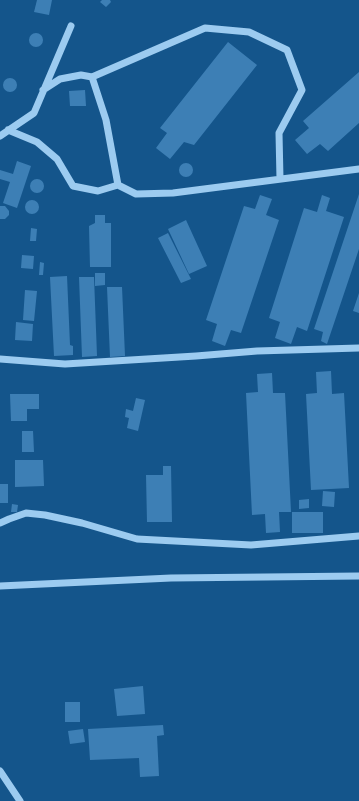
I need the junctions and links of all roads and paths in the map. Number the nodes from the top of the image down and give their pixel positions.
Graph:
1 (71, 26) dead end
2 (92, 77) junction
3 (43, 90) junction
4 (8, 130) junction
5 (0, 136) edge
6 (359, 169) edge
7 (280, 179) junction
8 (118, 185) junction
9 (359, 348) edge
10 (0, 359) edge
11 (0, 523) edge
12 (359, 536) edge
13 (359, 576) edge
14 (0, 586) edge
15 (0, 771) edge
16 (20, 801) edge

1 - 3 street
2 - 3 street
2 - 7 street
2 - 8 street
3 - 4 street
4 - 5 street
4 - 8 street
6 - 7 street
7 - 8 street
9 - 10 street
11 - 12 street
13 - 14 street
15 - 16 street

